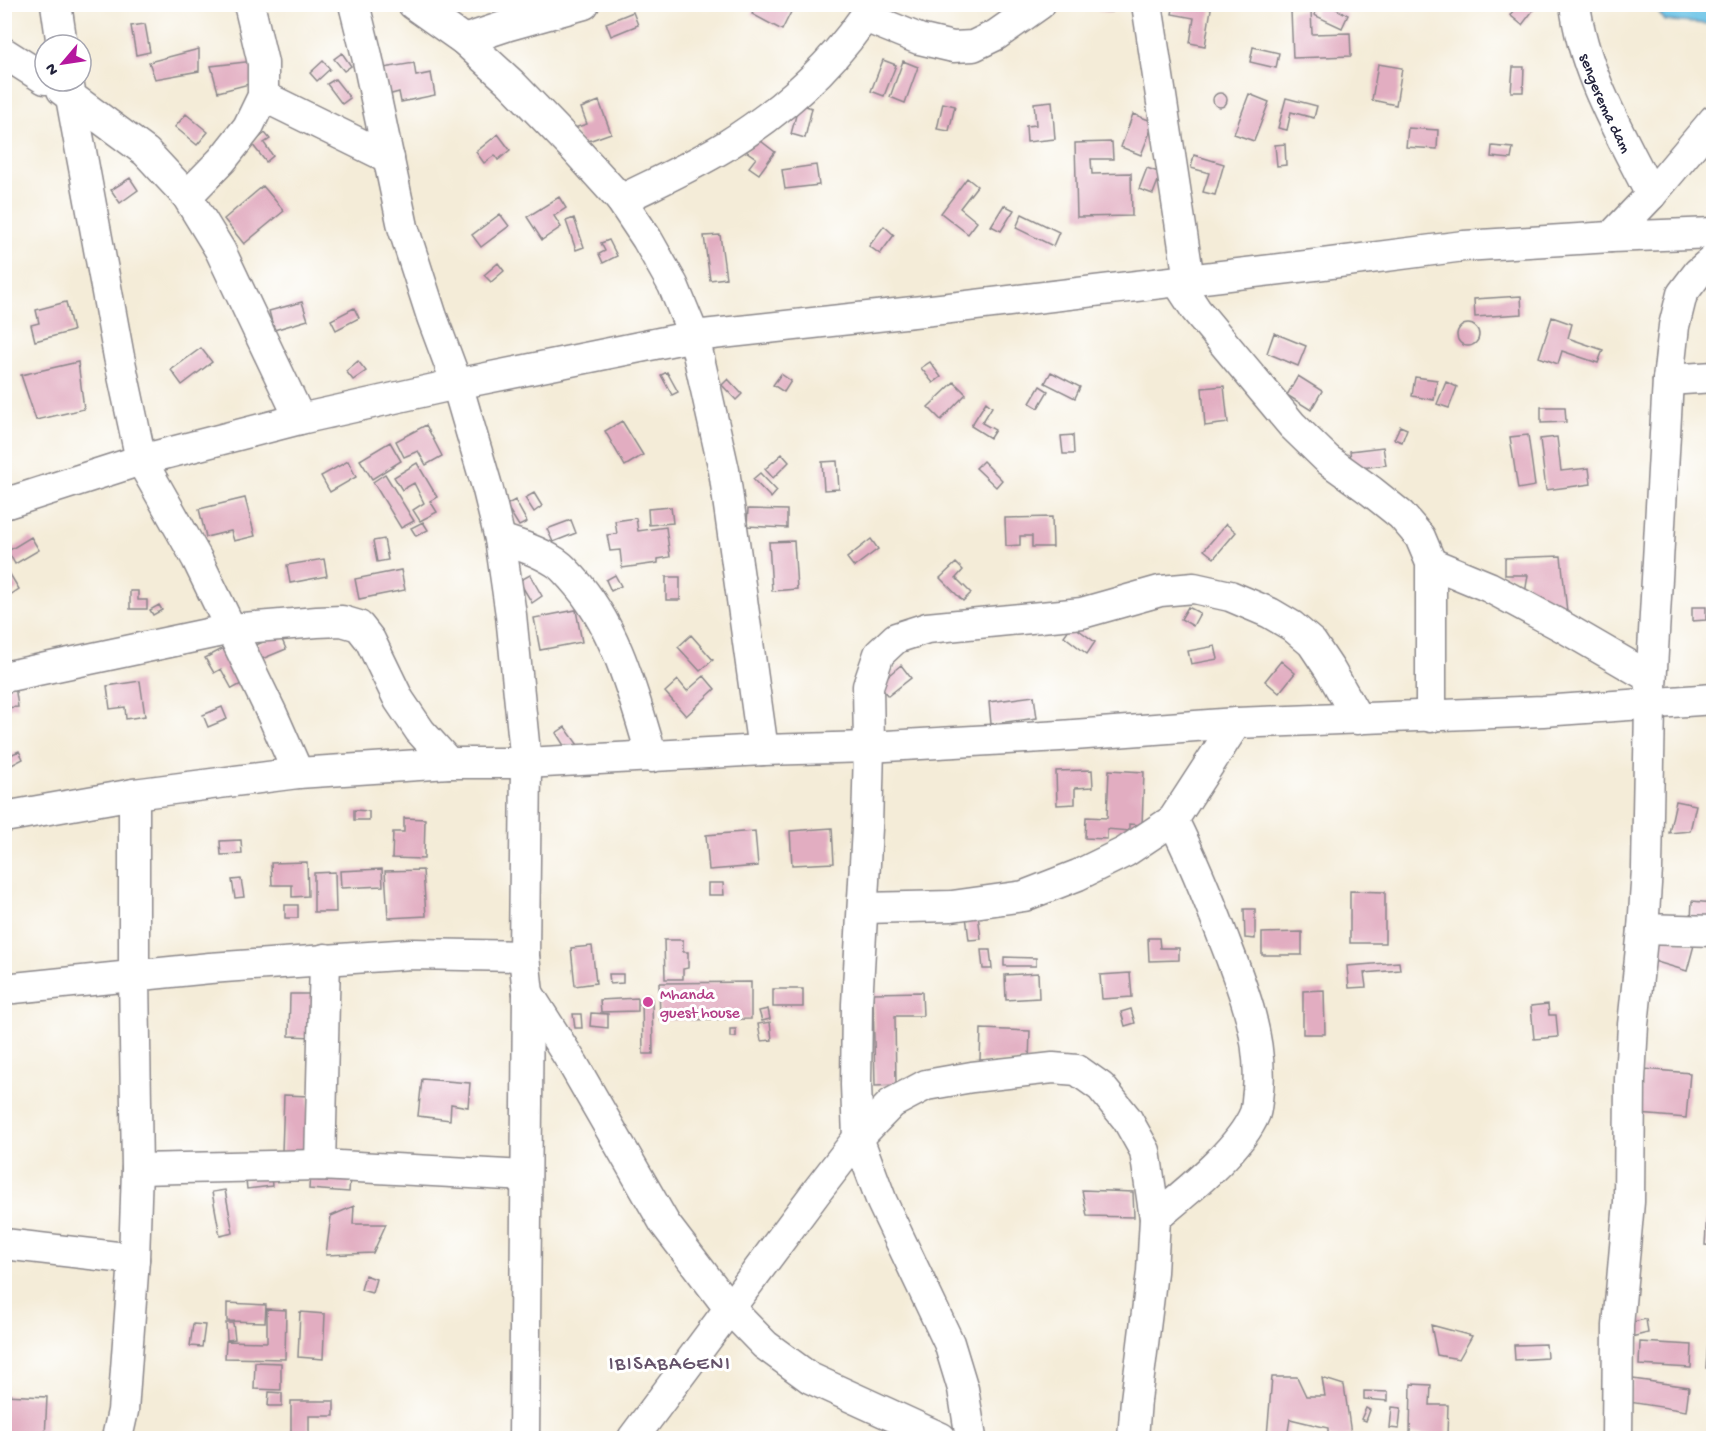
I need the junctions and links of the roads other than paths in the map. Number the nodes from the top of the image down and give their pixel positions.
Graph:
1 (56, 4) edge
2 (249, 4) edge
3 (354, 4) edge
4 (584, 4) edge
5 (1147, 4) edge
6 (1575, 4) edge
7 (579, 5) edge
8 (427, 9) edge
9 (1019, 10) edge
10 (869, 11) edge
11 (60, 33) edge
12 (464, 40) junction
13 (4, 53) edge
14 (33, 70) edge
15 (60, 93) edge
16 (70, 93) edge
17 (263, 96) junction
18 (1713, 120) edge
19 (389, 158) junction
20 (1651, 195) junction
21 (187, 196) junction
22 (621, 200) junction
23 (1713, 233) edge
24 (1611, 237) junction
25 (1713, 259) edge
26 (1183, 280) junction
27 (694, 336) junction
28 (1713, 377) edge
29 (1668, 380) junction
30 (457, 384) junction
31 (300, 419) junction
32 (141, 460) junction
33 (4, 504) edge
34 (500, 538) junction
35 (1431, 563) junction
36 (231, 628) junction
37 (4, 677) edge
38 (1650, 691) junction
39 (1713, 699) edge
40 (1431, 717) junction
41 (1358, 719) junction
42 (1236, 723) junction
43 (869, 747) junction
44 (763, 750) junction
45 (652, 757) junction
46 (449, 763) junction
47 (526, 763) junction
48 (298, 773) junction
49 (134, 794) junction
50 (4, 817) edge
51 (1173, 820) junction
52 (863, 908) junction
53 (1643, 929) junction
54 (1713, 931) edge
55 (524, 956) junction
56 (325, 959) junction
57 (134, 976) junction
58 (4, 989) edge
59 (528, 993) junction
60 (858, 1138) junction
61 (320, 1165) junction
62 (137, 1169) junction
63 (526, 1176) junction
64 (1155, 1218) junction
65 (4, 1244) edge
66 (134, 1259) junction
67 (729, 1308) junction
68 (117, 1438) edge
69 (524, 1438) edge
70 (633, 1438) edge
71 (941, 1438) edge
72 (971, 1438) edge
73 (1133, 1438) edge
74 (1617, 1438) edge

1 - 11 street
2 - 17 street
3 - 19 street
4 - 7 street
5 - 26 street
6 - 20 street, sengerema dam
7 - 12 street
8 - 12 street
9 - 10 street
10 - 22 street
12 - 22 street
13 - 14 street
15 - 32 street
16 - 21 street
17 - 19 street
17 - 21 street
18 - 20 street
19 - 30 street
20 - 24 street
21 - 31 street
22 - 27 street
23 - 24 street
24 - 26 street
25 - 29 street
26 - 27 street
26 - 35 street
27 - 30 street
27 - 44 street
28 - 29 street
29 - 38 street
30 - 31 street
30 - 34 street
31 - 32 street
32 - 33 street
32 - 36 street
34 - 45 street
34 - 47 street
35 - 38 street
35 - 40 street
36 - 37 street
36 - 46 street
36 - 48 street
38 - 39 street
38 - 40 street
38 - 53 street
40 - 41 street
41 - 42 street
41 - 43 street
42 - 43 street
42 - 51 street
43 - 44 street
43 - 52 street
44 - 45 street
45 - 47 street
46 - 47 street
46 - 48 street
47 - 55 street
48 - 49 street
49 - 50 street
49 - 57 street
51 - 52 street
51 - 64 street
52 - 60 street
53 - 54 street
53 - 74 street
55 - 56 street
55 - 59 street
56 - 57 street
56 - 61 street
57 - 58 street
57 - 62 street
59 - 63 street
59 - 67 street
60 - 64 street
60 - 67 street
60 - 72 street
61 - 62 street
61 - 63 street
62 - 66 street
63 - 69 street
64 - 73 street
65 - 66 street
66 - 68 street
67 - 70 street
67 - 71 street

